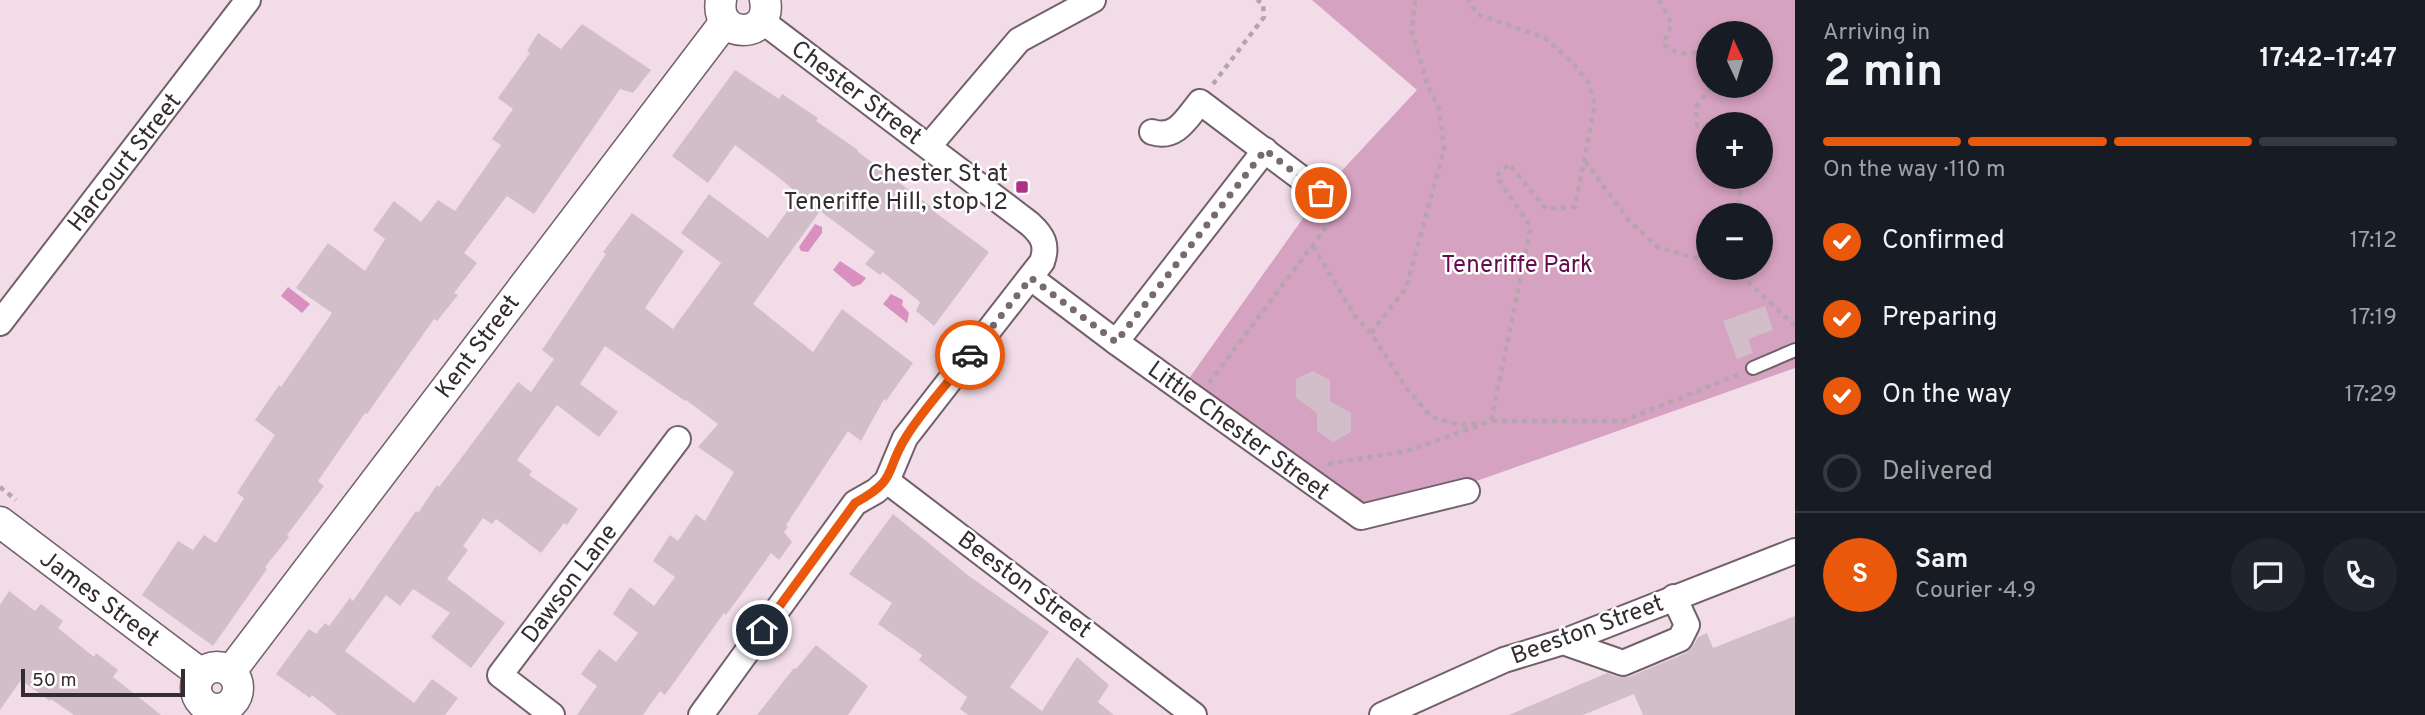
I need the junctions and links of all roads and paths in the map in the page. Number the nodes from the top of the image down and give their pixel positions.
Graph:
1 (248, 0) edge
2 (1093, 0) edge
3 (1257, 0) edge
4 (1415, 0) edge
5 (1468, 0) edge
6 (1659, 0) edge
7 (723, 11) edge
8 (764, 11) edge
9 (1696, 53) edge
10 (1200, 102) junction
11 (1152, 132) dead end
12 (929, 146) junction
13 (1265, 150) junction
14 (1585, 160) junction
15 (1321, 193) joint
16 (1313, 246) junction
17 (1696, 258) edge
18 (1031, 278) junction
19 (1746, 280) edge
20 (0, 323) edge
21 (1795, 326) edge
22 (1371, 333) junction
23 (1116, 342) junction
24 (1795, 350) edge
25 (1753, 368) joint
26 (1197, 400) junction
27 (1491, 421) junction
28 (678, 439) dead end
29 (1324, 465) dead end
30 (887, 481) junction
31 (1467, 491) dead end
32 (0, 522) edge
33 (1795, 551) edge
34 (1674, 597) junction
35 (1563, 642) junction
36 (201, 674) junction
37 (239, 695) edge
38 (201, 710) edge
39 (552, 715) edge
40 (701, 715) edge
41 (1195, 715) edge
42 (1382, 715) edge

1 - 20 street, Harcourt Street
2 - 12 street
3 - 10 path
4 - 22 path
5 - 14 path
6 - 9 path
7 - 8 street, Kent Street
7 - 37 street, Kent Street
8 - 12 street, Chester Street
10 - 11 street
10 - 13 street
12 - 18 street, Chester Street
13 - 15 street
13 - 23 street
14 - 17 path
14 - 27 path
15 - 16 path
16 - 22 path
16 - 26 path
18 - 23 street, Little Chester Street
18 - 30 street
19 - 21 path
22 - 27 path
23 - 26 street, Little Chester Street
24 - 25 lane
25 - 27 path
26 - 31 street, Little Chester Street
27 - 29 path
28 - 39 street, Dawson Lane
30 - 40 street
30 - 41 street, Beeston Street
32 - 36 street, James Street
33 - 34 street, Beeston Street
34 - 35 street, Beeston Street
34 - 35 street
35 - 42 street, Beeston Street
36 - 37 street
36 - 38 street
37 - 38 street

